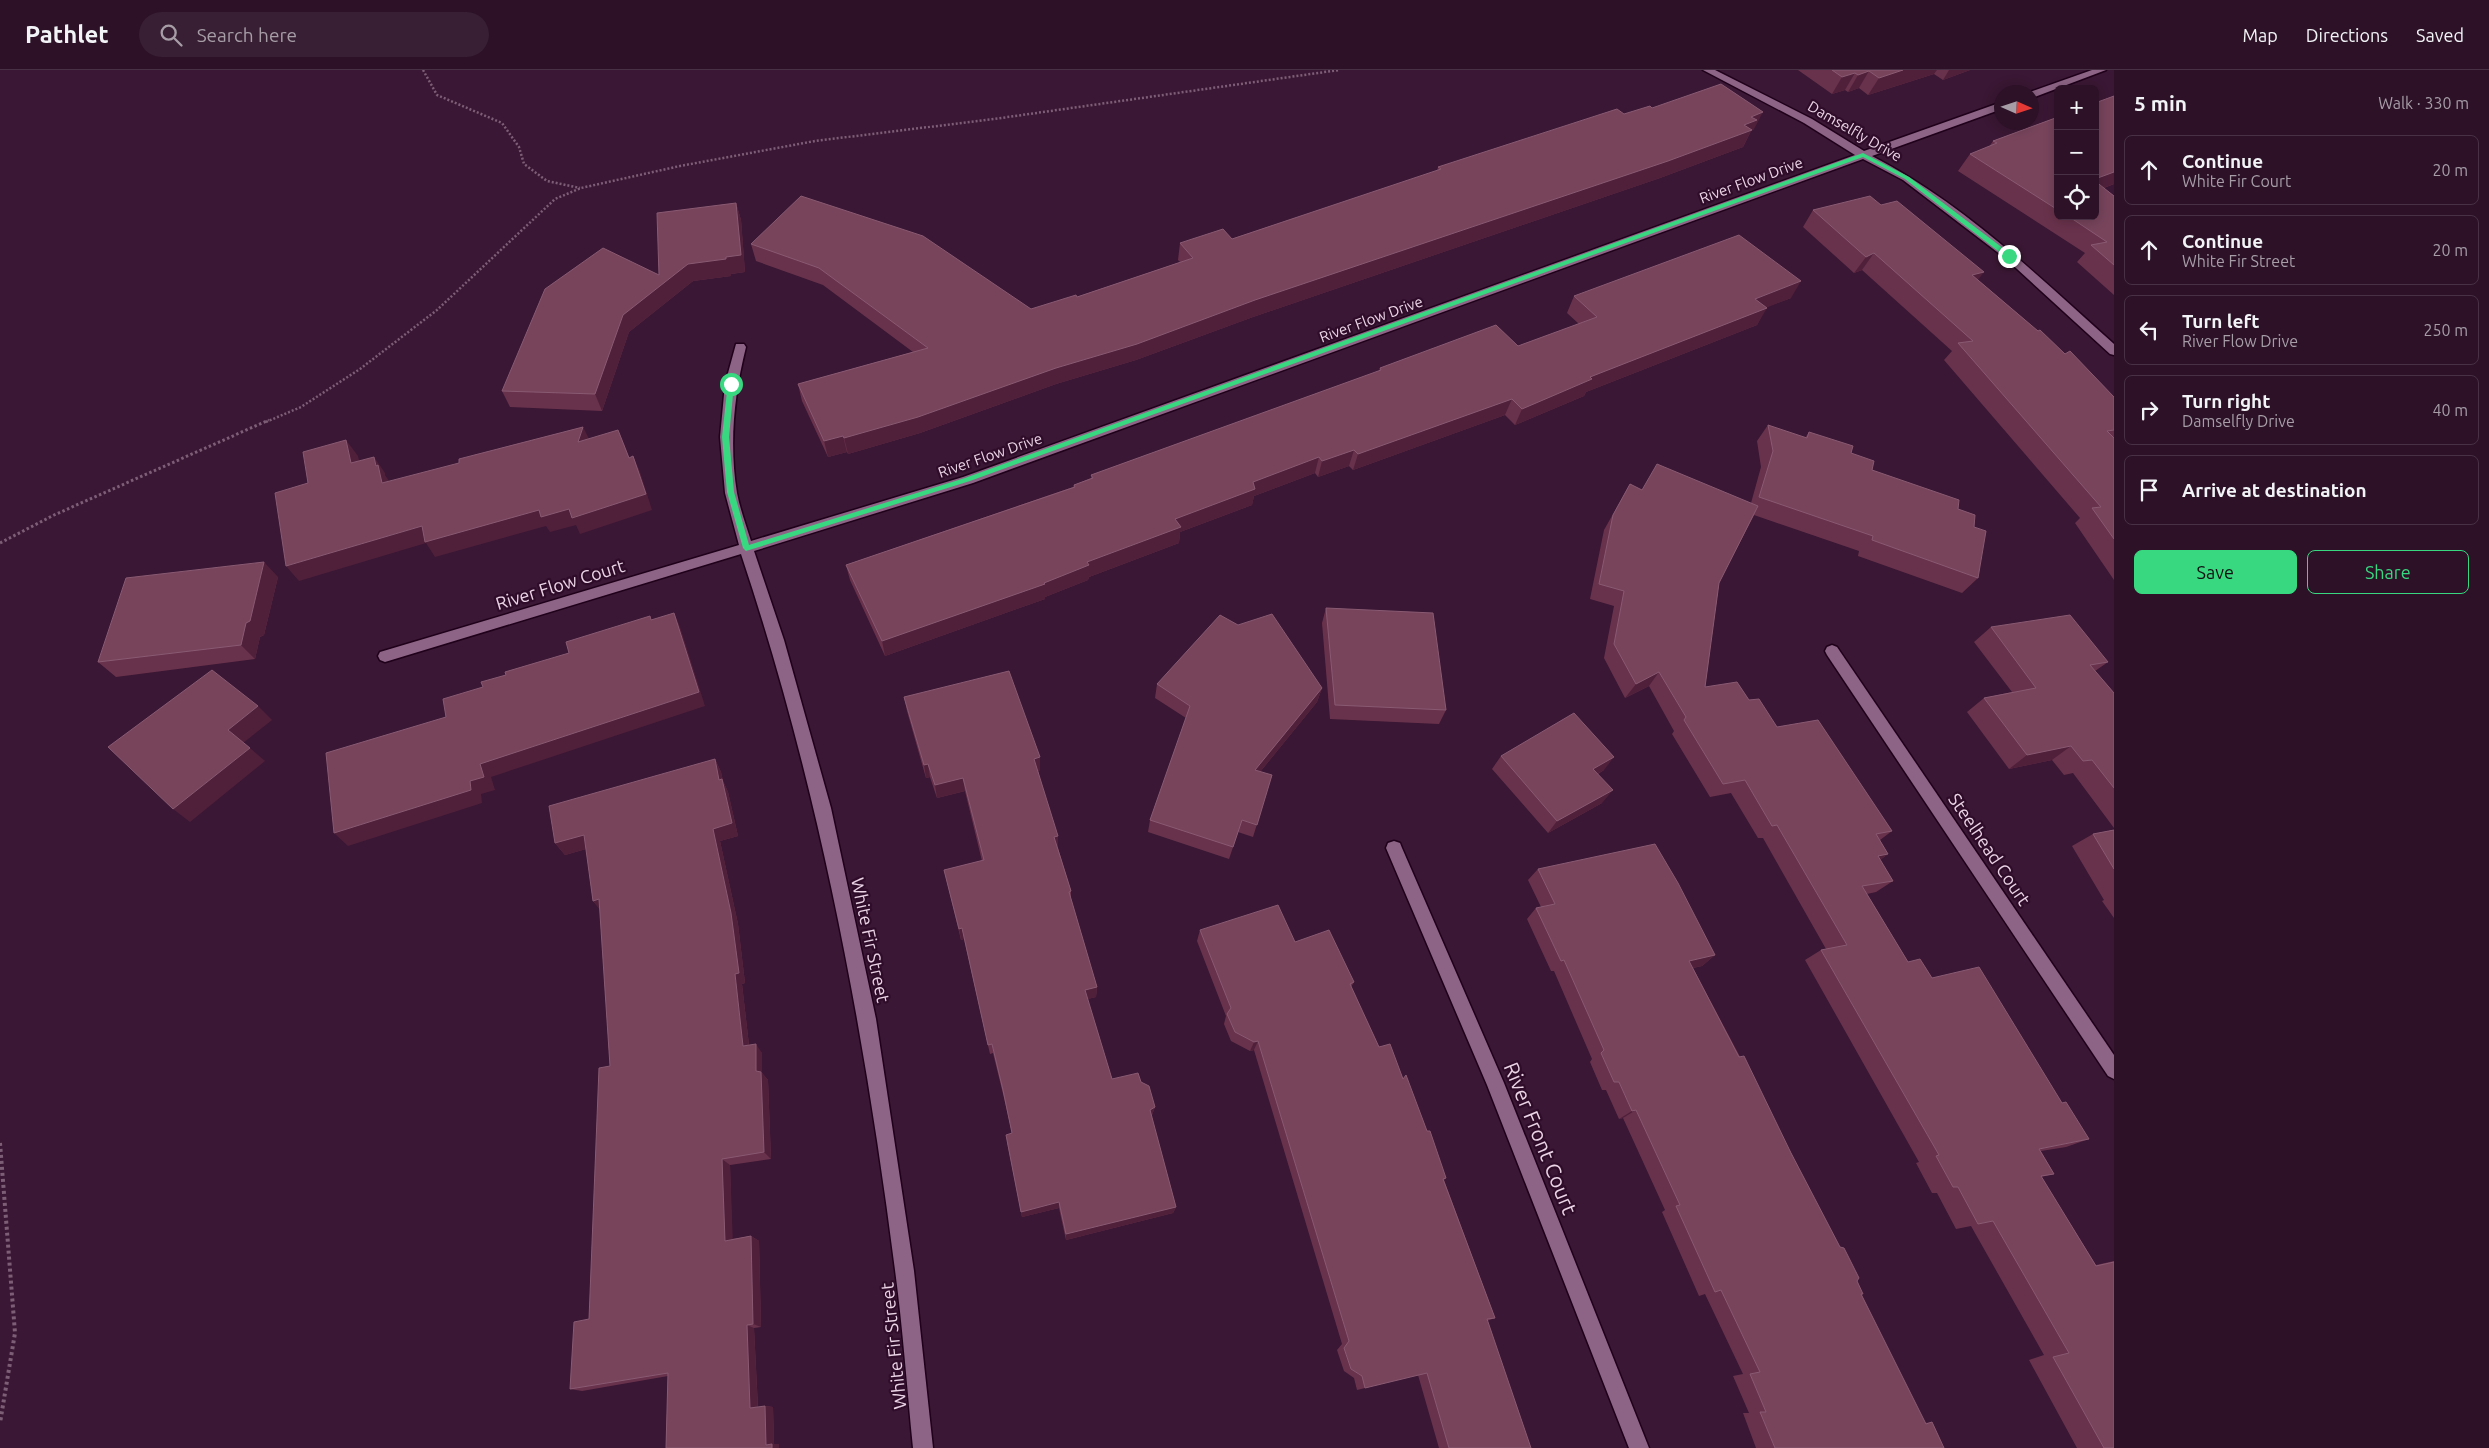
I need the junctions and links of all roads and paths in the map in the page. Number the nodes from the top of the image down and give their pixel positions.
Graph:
1 (423, 70) edge
2 (1339, 70) edge
3 (1708, 70) edge
4 (2100, 70) edge
5 (2039, 92) edge
6 (1994, 108) edge
7 (1863, 155) junction
8 (581, 188) junction
9 (740, 347) dead end
10 (2114, 351) edge
11 (0, 543) edge
12 (746, 548) junction
13 (1832, 651) dead end
14 (384, 656) dead end
15 (1394, 848) dead end
16 (2114, 1070) edge
17 (0, 1143) edge
18 (0, 1423) edge
19 (923, 1448) edge
20 (1639, 1448) edge

1 - 8 path
2 - 8 path
3 - 7 street, Damselfly Drive
4 - 5 street
6 - 7 street, River Flow Drive
7 - 10 street, Damselfly Drive
7 - 12 street, River Flow Drive
8 - 11 path
9 - 12 street, White Fir Street
12 - 14 street, River Flow Court
12 - 19 street, White Fir Street
13 - 16 street, Steelhead Court
15 - 20 street, River Front Court
17 - 18 path

